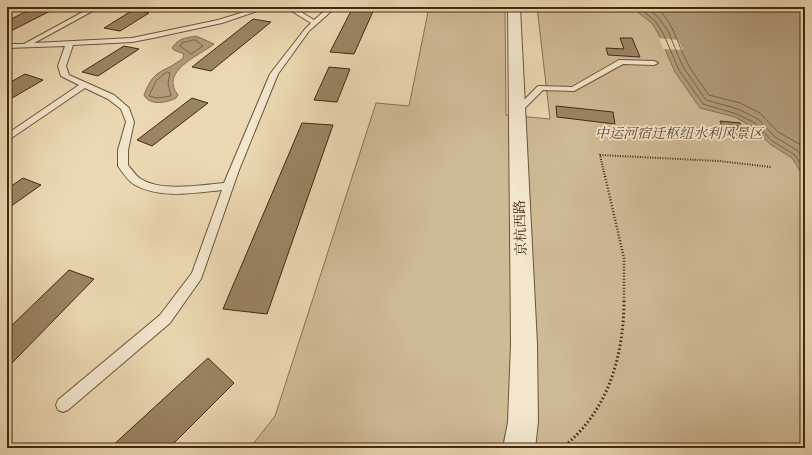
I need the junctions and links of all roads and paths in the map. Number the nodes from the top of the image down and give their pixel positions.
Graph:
1 (97, 7) edge
2 (266, 7) edge
3 (288, 7) edge
4 (333, 7) edge
5 (514, 7) edge
6 (315, 23) junction
7 (70, 43) junction
8 (7, 46) edge
9 (24, 46) junction
10 (654, 63) dead end
11 (85, 85) junction
12 (517, 111) junction
13 (7, 138) edge
14 (771, 167) dead end
15 (229, 186) junction
16 (63, 406) dead end
17 (519, 448) edge
18 (562, 448) edge

1 - 9 lane
2 - 7 lane
3 - 6 lane
4 - 6 lane
5 - 12 street, 京杭西路
6 - 15 lane
7 - 9 lane
7 - 11 lane
8 - 9 lane
10 - 12 lane
11 - 13 lane
11 - 15 lane
12 - 17 street, 京杭西路
14 - 18 path
15 - 16 lane

